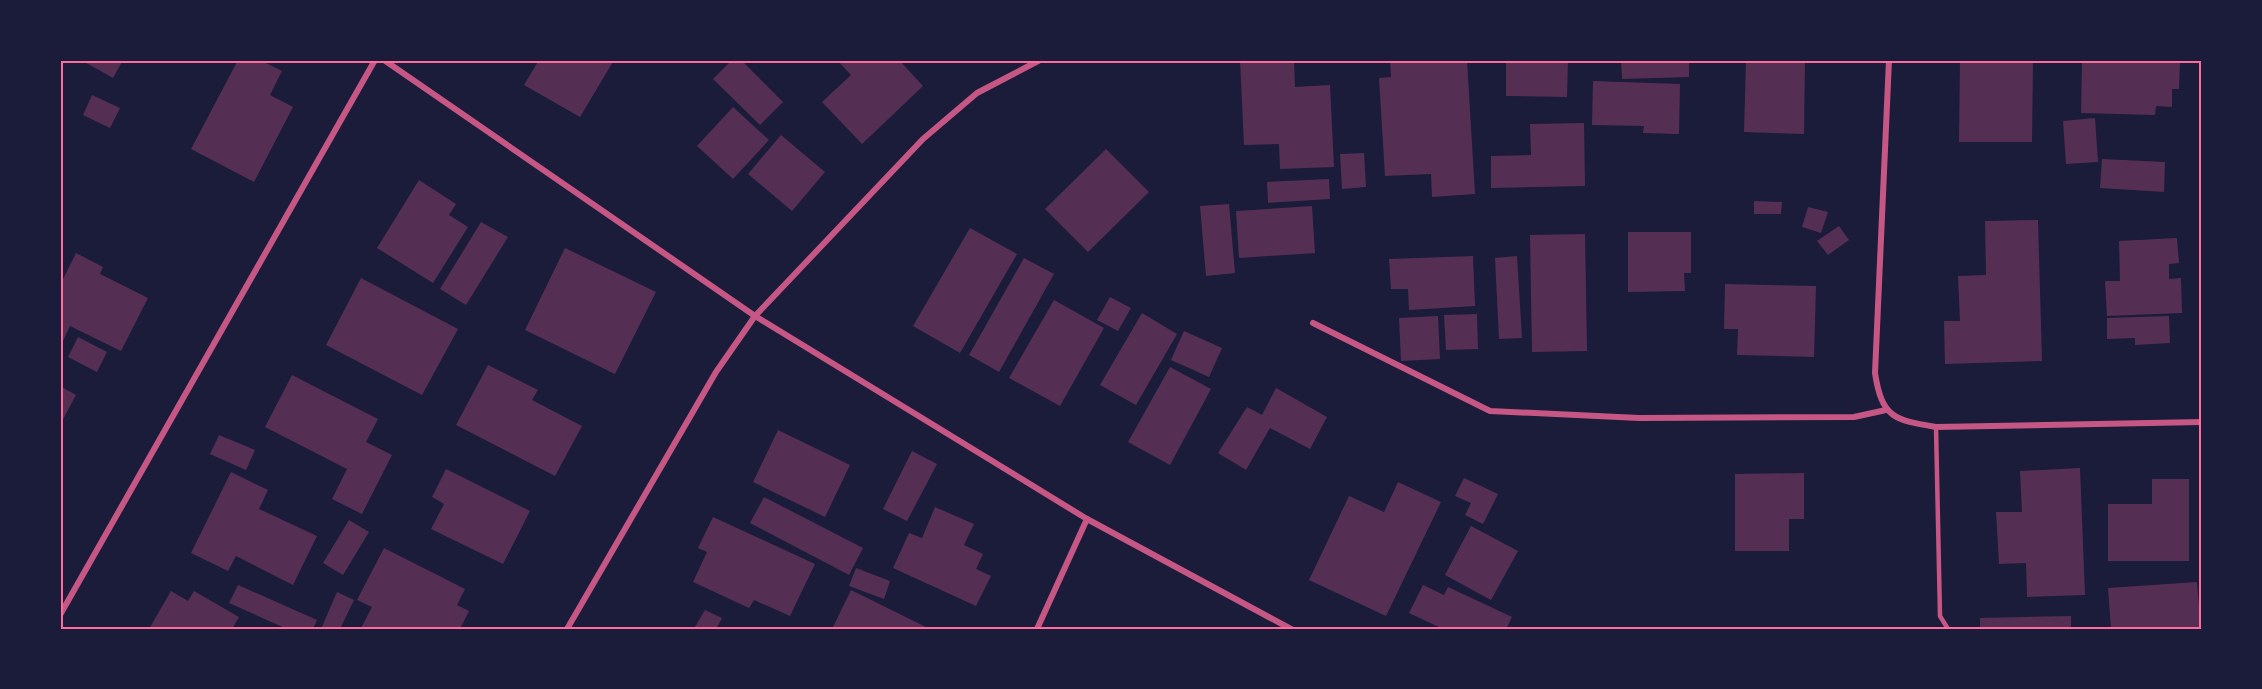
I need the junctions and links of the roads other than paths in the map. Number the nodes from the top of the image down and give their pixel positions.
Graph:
1 (375, 60) edge
2 (384, 60) edge
3 (1040, 60) edge
4 (1889, 60) edge
5 (755, 316) junction
6 (1313, 323) dead end
7 (1886, 410) junction
8 (2202, 422) edge
9 (1936, 427) junction
10 (1087, 519) junction
11 (60, 615) edge
12 (567, 629) edge
13 (1037, 629) edge
14 (1291, 629) edge
15 (1948, 629) edge

1 - 11 street
2 - 5 street
3 - 5 street
4 - 7 street
5 - 10 street
5 - 12 street
6 - 7 street
7 - 9 street
8 - 9 street
9 - 15 lane
10 - 13 street
10 - 14 street

